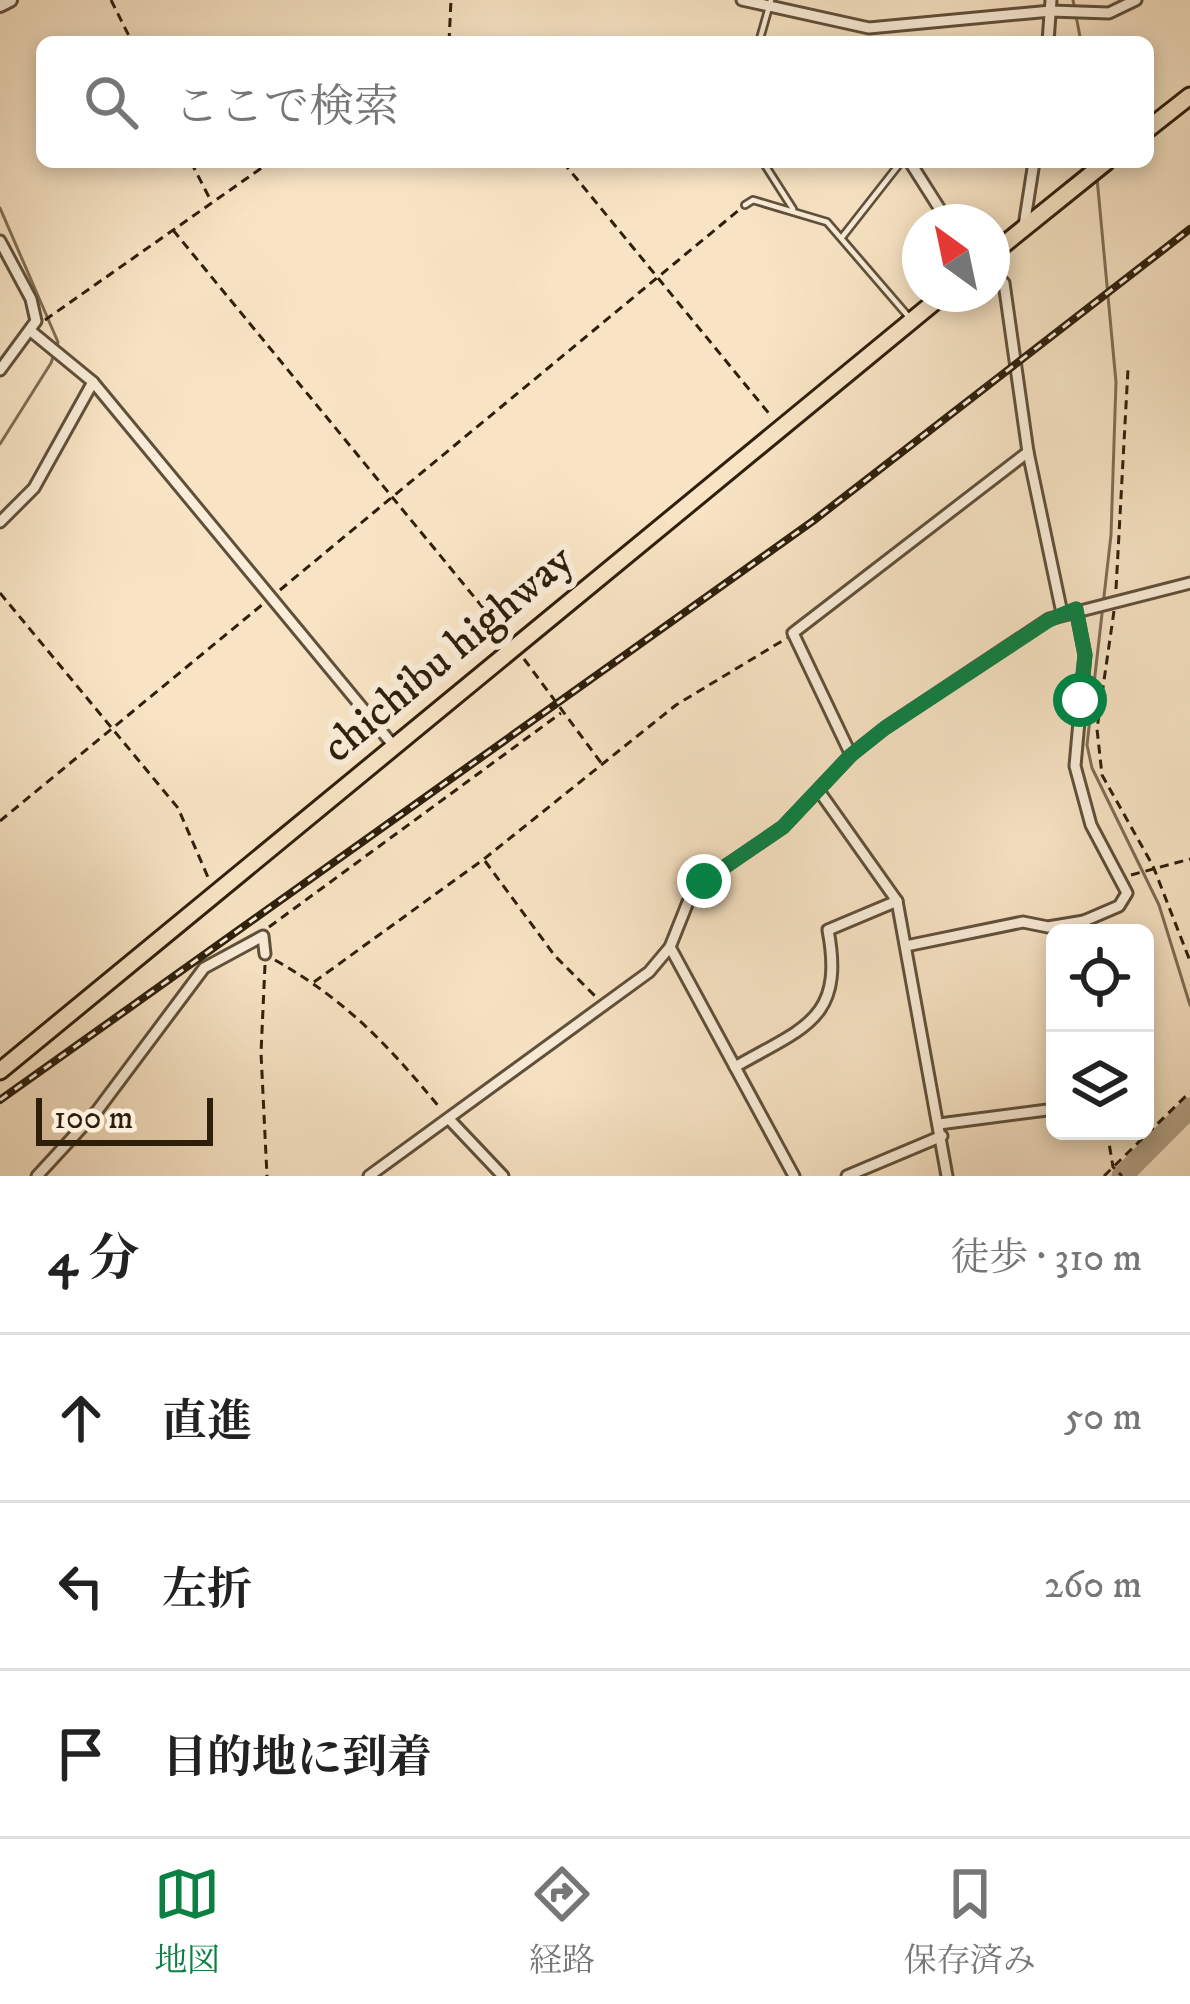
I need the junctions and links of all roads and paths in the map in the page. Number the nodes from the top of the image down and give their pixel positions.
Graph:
1 (10, 0) edge
2 (111, 0) edge
3 (451, 0) edge
4 (742, 0) edge
5 (1136, 0) edge
6 (770, 4) edge
7 (0, 5) edge
8 (1052, 5) edge
9 (881, 26) junction
10 (129, 36) edge
11 (449, 36) edge
12 (760, 36) edge
13 (880, 36) edge
14 (1049, 36) edge
15 (1190, 96) edge
16 (1154, 124) edge
17 (194, 168) edge
18 (261, 168) edge
19 (568, 168) edge
20 (768, 168) edge
21 (900, 168) edge
22 (909, 168) edge
23 (1033, 168) edge
24 (1096, 169) edge
25 (212, 202) junction
26 (935, 204) edge
27 (745, 205) joint
28 (793, 209) junction
29 (1024, 226) junction
30 (173, 230) junction
31 (843, 236) junction
32 (1010, 238) edge
33 (0, 242) edge
34 (657, 278) junction
35 (922, 312) edge
36 (1008, 312) edge
37 (912, 320) junction
38 (32, 332) junction
39 (1128, 369) dead end
40 (0, 370) edge
41 (93, 382) junction
42 (781, 428) junction
43 (1028, 452) junction
44 (392, 497) junction
45 (0, 522) edge
46 (1190, 584) edge
47 (0, 593) edge
48 (270, 598) junction
49 (1115, 600) junction
50 (1076, 609) junction
51 (1062, 613) junction
52 (793, 633) junction
53 (514, 645) junction
54 (562, 712) junction
55 (112, 728) junction
56 (393, 745) junction
57 (851, 755) junction
58 (602, 764) junction
59 (819, 791) junction
60 (0, 821) edge
61 (484, 859) junction
62 (1190, 859) edge
63 (1153, 866) junction
64 (1124, 878) junction
65 (215, 895) junction
66 (897, 901) junction
67 (1089, 924) edge
68 (1046, 927) edge
69 (262, 936) junction
70 (906, 946) junction
71 (670, 947) junction
72 (265, 954) junction
73 (1190, 961) edge
74 (314, 982) junction
75 (607, 1007) junction
76 (735, 1066) junction
77 (0, 1071) edge
78 (1190, 1092) edge
79 (1046, 1111) edge
80 (449, 1119) junction
81 (940, 1130) junction
82 (1109, 1140) edge
83 (1113, 1167) junction
84 (37, 1176) edge
85 (267, 1176) edge
86 (368, 1176) edge
87 (503, 1176) edge
88 (794, 1176) edge
89 (847, 1176) edge
90 (946, 1176) edge
91 (1104, 1176) edge
92 (1122, 1176) edge

1 - 7 street
2 - 10 path
3 - 11 path
4 - 6 street
5 - 8 street
6 - 9 street
6 - 12 lane
8 - 9 street
8 - 14 street
9 - 13 street
15 - 16 highway
17 - 25 path
18 - 25 path
19 - 34 path
20 - 28 lane
21 - 31 lane
22 - 26 street
23 - 29 street
24 - 29 highway
25 - 30 path
27 - 28 lane
27 - 34 path
28 - 31 lane
29 - 32 highway
30 - 38 path
30 - 44 path
31 - 37 lane
33 - 38 street
34 - 42 path
34 - 44 path
35 - 37 highway, chichibu highway
36 - 43 street
37 - 42 highway, chichibu highway
38 - 40 street
38 - 41 street
39 - 49 path
41 - 45 street
41 - 48 street
42 - 53 highway, chichibu highway
43 - 51 street
43 - 52 street
44 - 48 path
44 - 53 path
46 - 49 street
47 - 55 path
48 - 55 path
48 - 56 street
49 - 50 street
49 - 63 path
50 - 51 street
50 - 64 street
51 - 57 street
52 - 57 street
52 - 58 path
53 - 54 path
53 - 56 highway, chichibu highway
54 - 58 path
54 - 69 path
55 - 60 path
55 - 65 path
56 - 65 highway, chichibu highway
57 - 59 street
58 - 61 path
59 - 66 street
59 - 71 street
61 - 74 path
61 - 75 path
62 - 63 path
63 - 64 path
63 - 73 path
64 - 67 street
65 - 77 highway, chichibu highway
66 - 70 street
66 - 76 street
68 - 70 street
69 - 72 street
69 - 84 street
70 - 81 street
71 - 75 street
71 - 76 street
72 - 74 path
72 - 85 path
74 - 80 path
75 - 80 street
76 - 88 street
78 - 83 path
79 - 81 street
80 - 86 street
80 - 87 street
81 - 89 street
81 - 90 street
82 - 83 path
83 - 91 path
83 - 92 path

